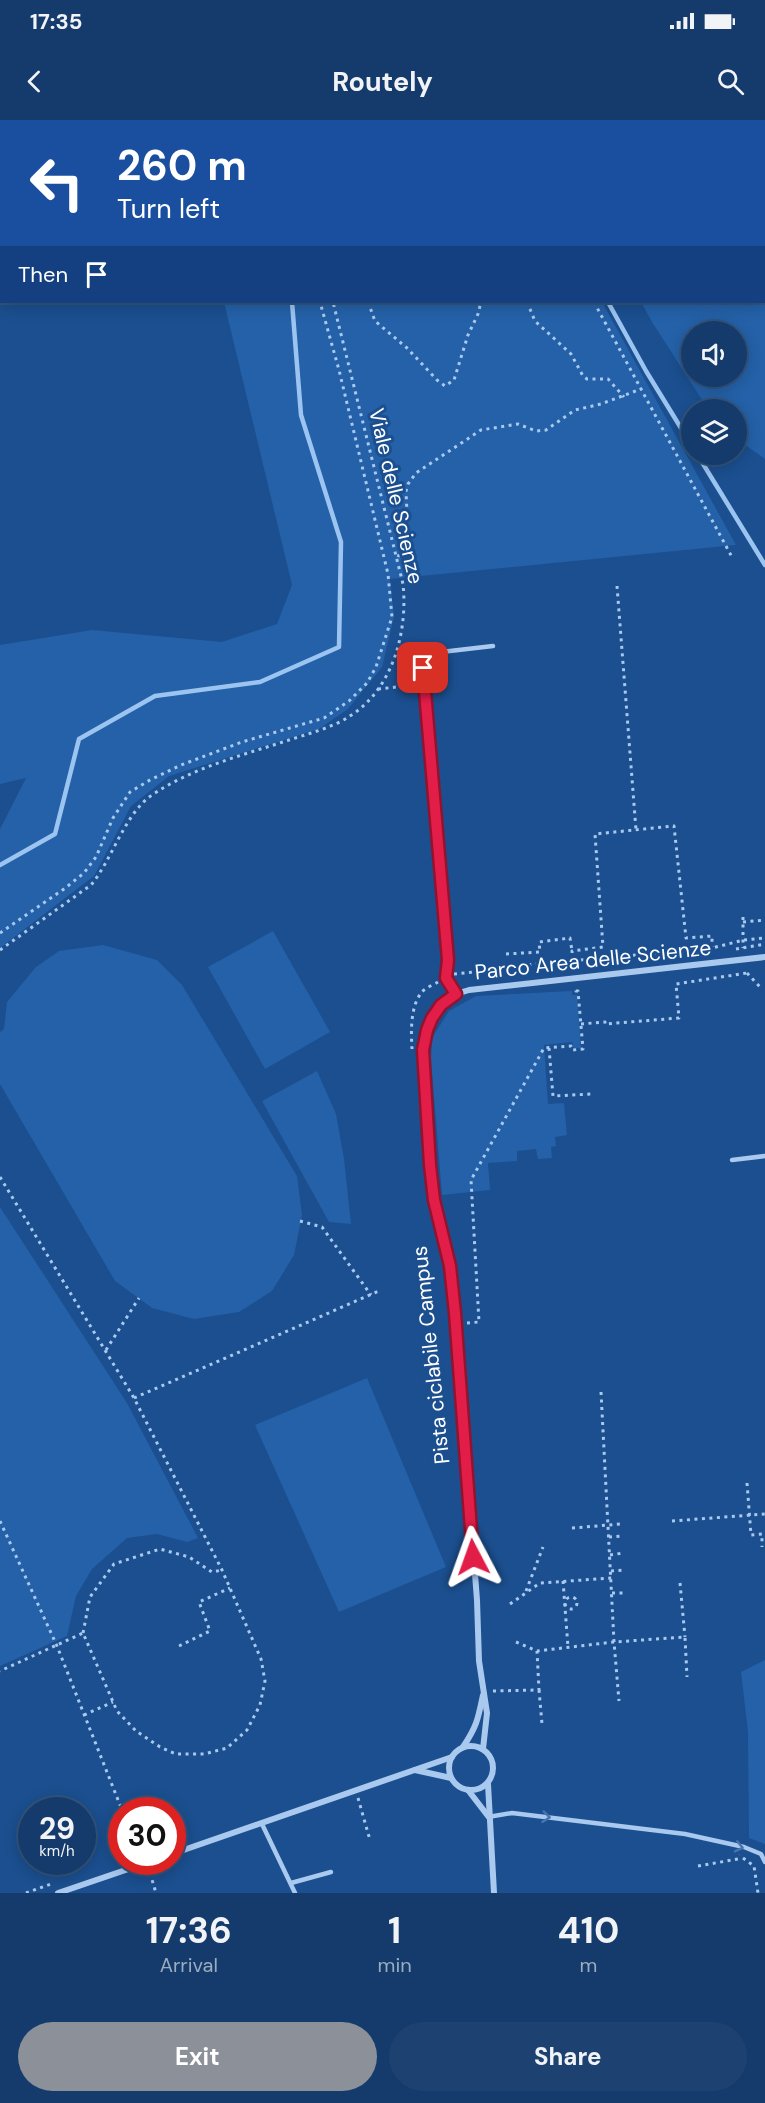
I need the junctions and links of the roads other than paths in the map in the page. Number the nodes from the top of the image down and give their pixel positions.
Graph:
1 (493, 646) dead end
2 (765, 957) edge
3 (456, 994) junction
4 (765, 1156) edge
5 (732, 1160) dead end
6 (482, 1693) junction
7 (463, 1747) junction
8 (483, 1749) junction
9 (452, 1757) junction
10 (415, 1769) junction
11 (451, 1778) junction
12 (488, 1784) junction
13 (468, 1790) junction
14 (488, 1816) junction
15 (262, 1824) junction
16 (186, 1849) edge
17 (765, 1862) edge
18 (331, 1872) dead end
19 (110, 1875) edge
20 (291, 1883) junction
21 (58, 1893) edge
22 (295, 1893) edge
23 (494, 1893) edge

1 - 3 lane
2 - 3 street, Parco Area delle Scienze
3 - 6 street, Parco Area delle Scienze
4 - 5 lane
6 - 7 street, Parco Area delle Scienze
6 - 8 street, Parco Area delle Scienze
7 - 8 street
7 - 9 street
8 - 12 street
9 - 10 street
9 - 11 street
10 - 11 street
10 - 15 street
11 - 13 street
12 - 13 street
12 - 14 street
13 - 14 street
14 -> 17 lane
14 - 23 street
15 - 16 street
15 - 20 lane
18 - 20 lane
19 - 21 street
20 - 22 lane

